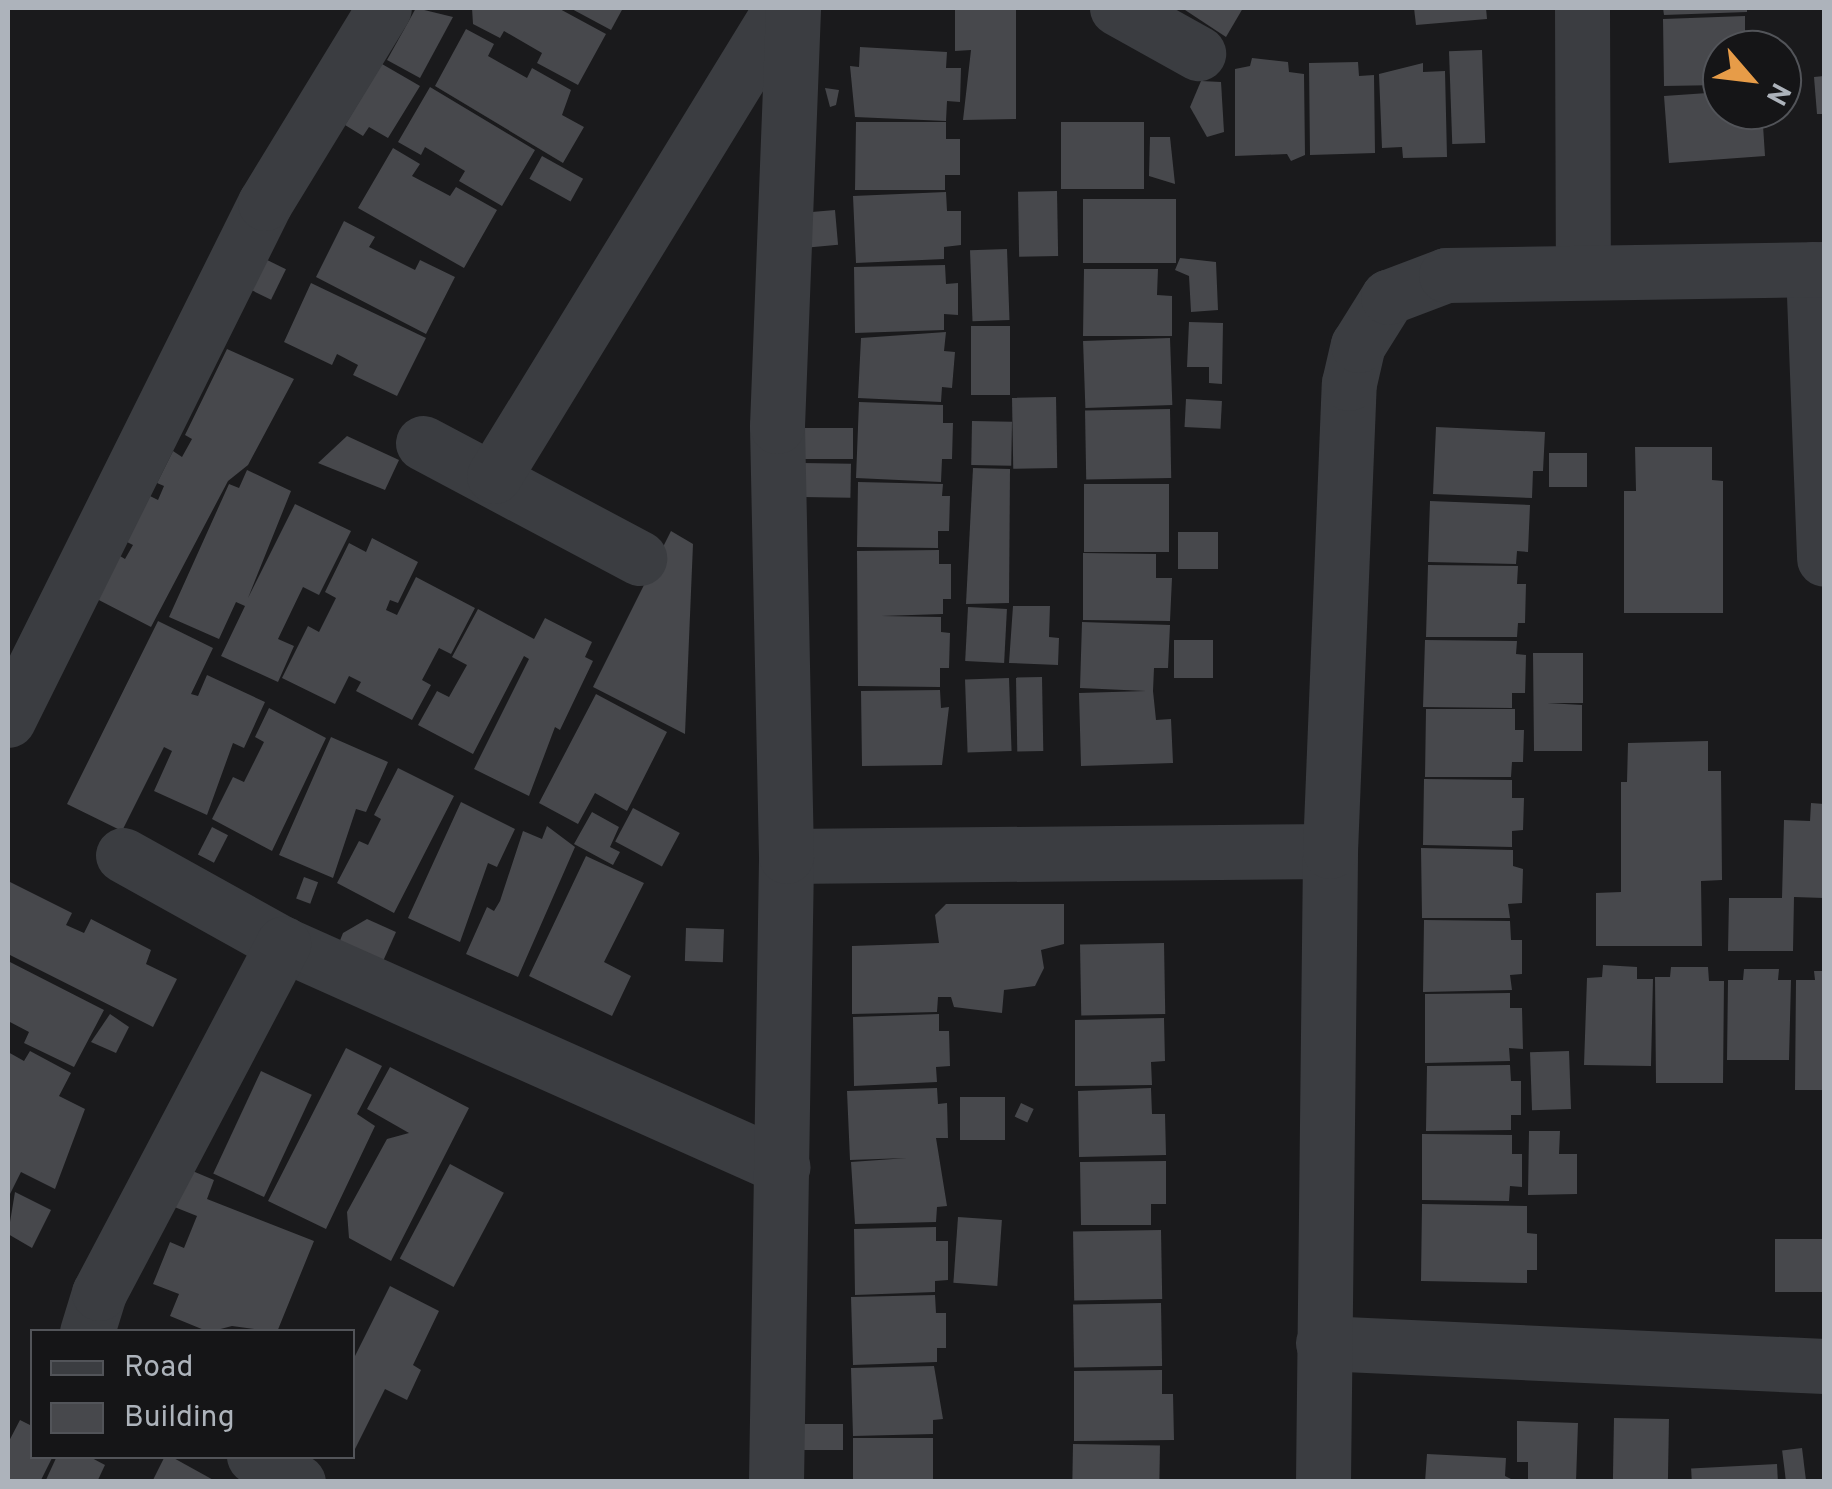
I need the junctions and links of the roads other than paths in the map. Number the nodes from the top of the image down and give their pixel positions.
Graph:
1 (384, 8) edge
2 (780, 8) edge
3 (793, 8) edge
4 (1116, 8) edge
5 (1582, 8) edge
6 (1198, 52) dead end
7 (1582, 269) junction
8 (1819, 269) edge
9 (423, 442) dead end
10 (494, 476) junction
11 (639, 558) dead end
12 (1824, 559) edge
13 (8, 720) edge
14 (1330, 851) junction
15 (123, 855) dead end
16 (786, 856) junction
17 (283, 944) junction
18 (783, 1167) junction
19 (88, 1329) edge
20 (1322, 1342) junction
21 (1824, 1366) edge
22 (259, 1459) edge
23 (298, 1482) edge
24 (776, 1482) edge
25 (1324, 1482) edge

1 - 13 street
2 - 10 street
3 - 16 street
4 - 6 street
5 - 7 street
7 - 8 street
7 - 14 street
8 - 12 street
9 - 10 street
10 - 11 street
14 - 16 street
14 - 20 street
15 - 17 street
16 - 18 street
17 - 18 street
17 - 19 street
18 - 24 street
20 - 21 street
20 - 25 street
22 - 23 street

